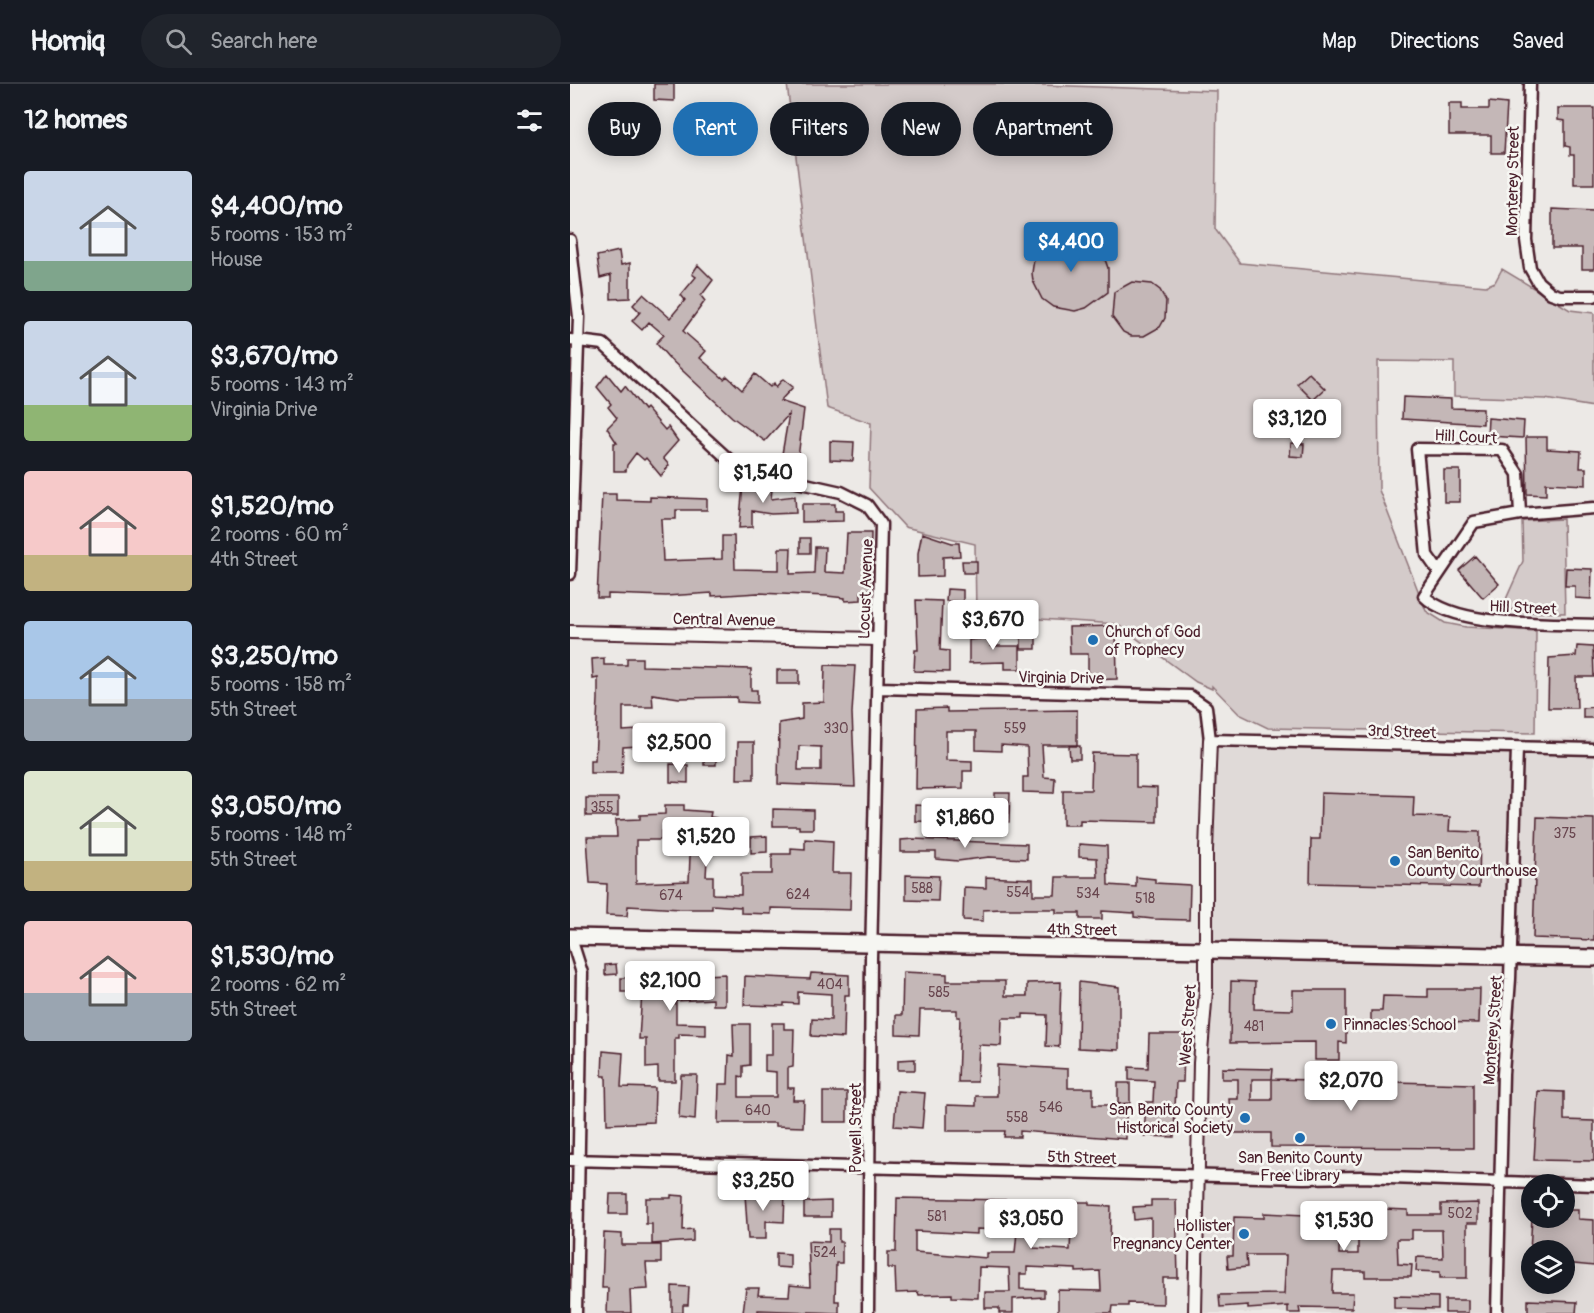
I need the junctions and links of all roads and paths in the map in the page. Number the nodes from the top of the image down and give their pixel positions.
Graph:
1 (1530, 84) edge
2 (570, 240) edge
3 (1594, 296) edge
4 (574, 340) edge
5 (1594, 508) edge
6 (1520, 514) junction
7 (1439, 572) junction
8 (570, 574) edge
9 (1594, 625) edge
10 (570, 632) edge
11 (878, 639) junction
12 (878, 688) junction
13 (1210, 740) junction
14 (1517, 748) junction
15 (1594, 749) edge
16 (570, 936) edge
17 (873, 943) junction
18 (1207, 951) junction
19 (1511, 956) junction
20 (1594, 958) edge
21 (575, 1161) edge
22 (870, 1166) junction
23 (1198, 1175) junction
24 (1500, 1183) junction
25 (1594, 1185) edge
26 (576, 1313) edge
27 (868, 1313) edge
28 (1195, 1313) edge
29 (1497, 1313) edge

1 - 3 street, Monterey Street
2 - 4 street
4 - 8 street
4 - 11 street, Locust Avenue
5 - 6 street
6 - 7 street
6 - 7 street, Hill Court
7 - 9 street, Hill Street
10 - 11 street, Central Avenue
11 - 12 street, Locust Avenue
12 - 13 street, Virginia Drive
12 - 17 street, Locust Avenue
13 - 14 street, 3rd Street
13 - 18 street, West Street
14 - 15 street, 3rd Street
14 - 19 street, Monterey Street
16 - 17 main road, 4th Street
16 - 21 street
17 - 18 main road, 4th Street
17 - 22 street, Powell Street
18 - 19 main road, 4th Street
18 - 23 street, West Street
19 - 20 main road, 4th Street
19 - 24 street, Monterey Street
21 - 22 street, 5th Street
21 - 26 street
22 - 23 street, 5th Street
22 - 27 street, Powell Street
23 - 24 street, 5th Street
23 - 28 street, West Street
24 - 25 street, 5th Street
24 - 29 street, Monterey Street

